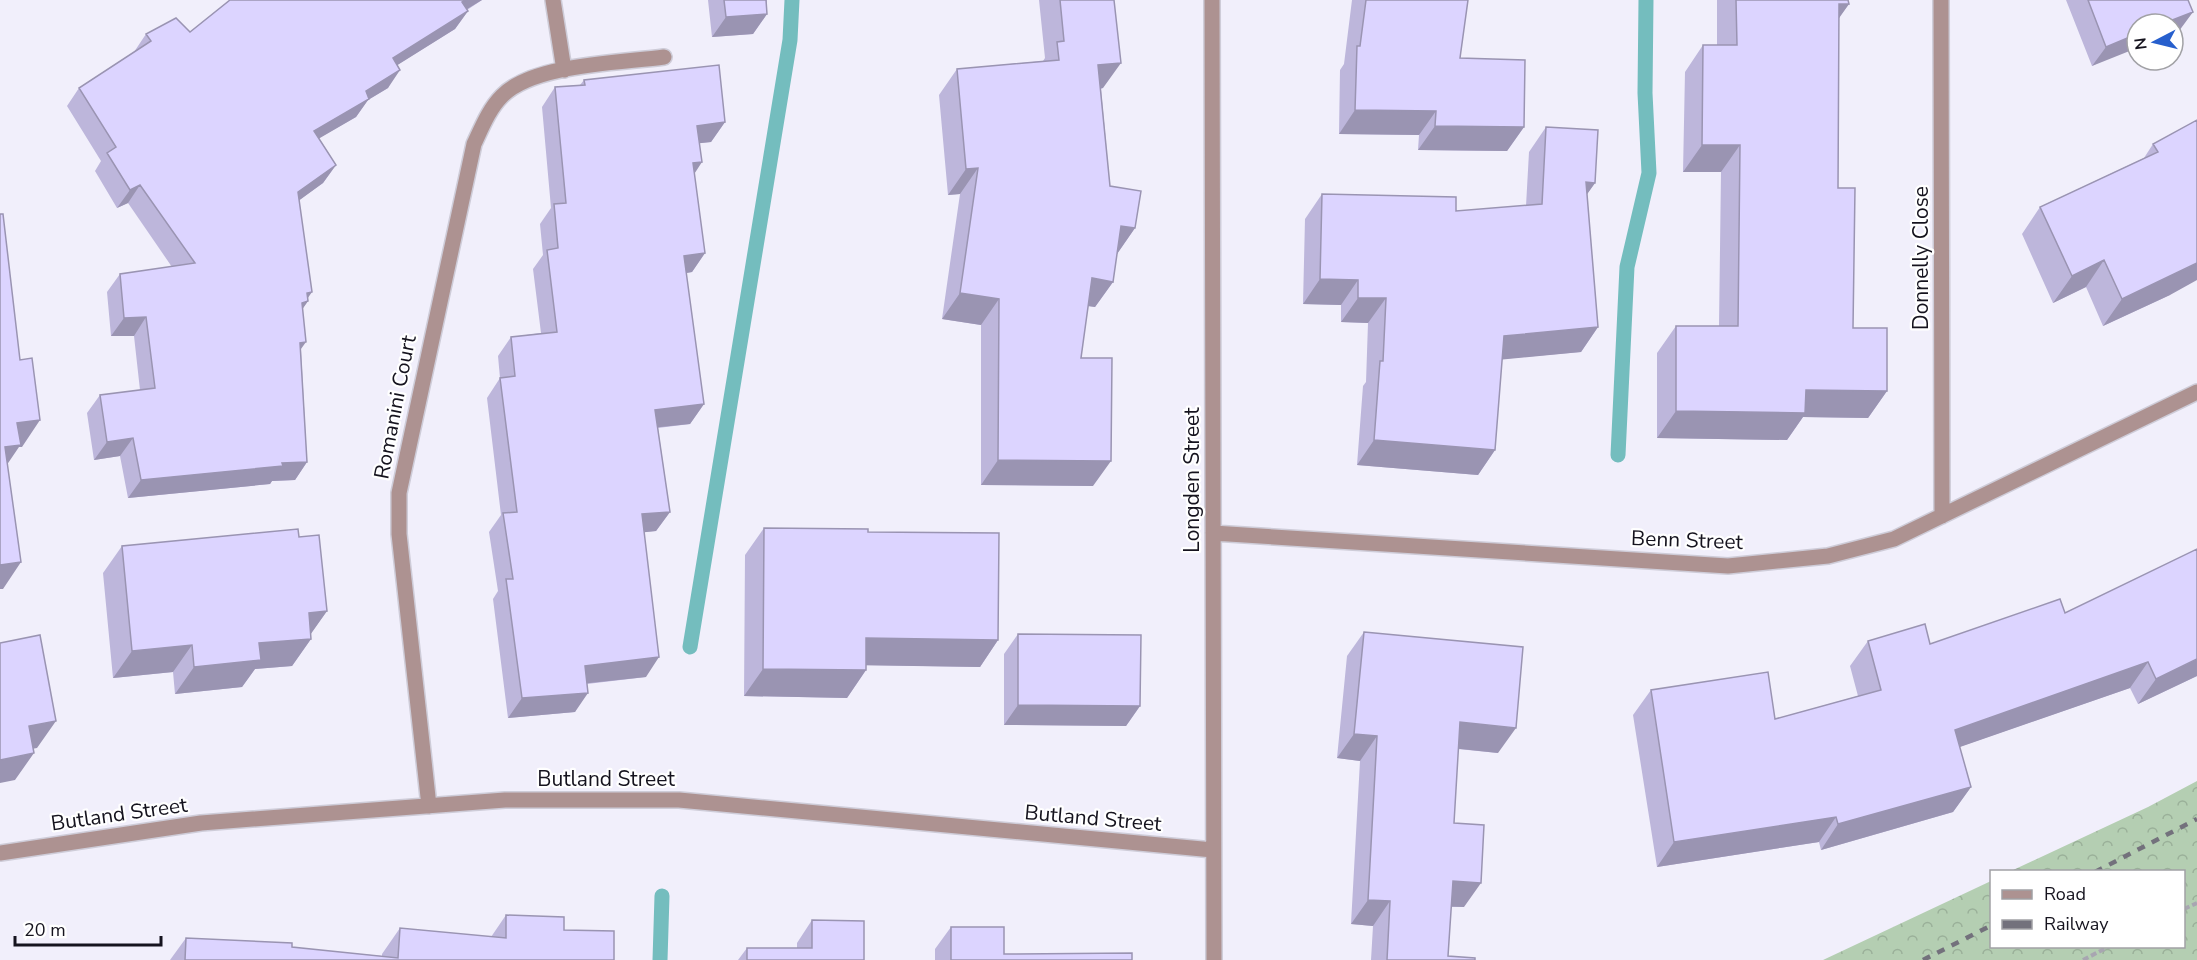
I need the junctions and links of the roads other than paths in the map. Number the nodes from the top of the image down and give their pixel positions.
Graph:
1 (553, 0) edge
2 (1212, 0) edge
3 (1941, 0) edge
4 (664, 57) dead end
5 (564, 70) junction
6 (2197, 392) edge
7 (1942, 516) junction
8 (1213, 533) junction
9 (429, 806) junction
10 (1213, 850) junction
11 (0, 853) edge
12 (1214, 960) edge

1 - 5 street
2 - 8 street, Longden Street
3 - 7 street, Donnelly Close
4 - 5 street, Romanini Court
5 - 9 street, Romanini Court
6 - 7 street, Benn Street
7 - 8 street, Benn Street
8 - 10 street, Longden Street
9 - 10 street, Butland Street
9 - 11 street, Butland Street
10 - 12 street, Longden Street

